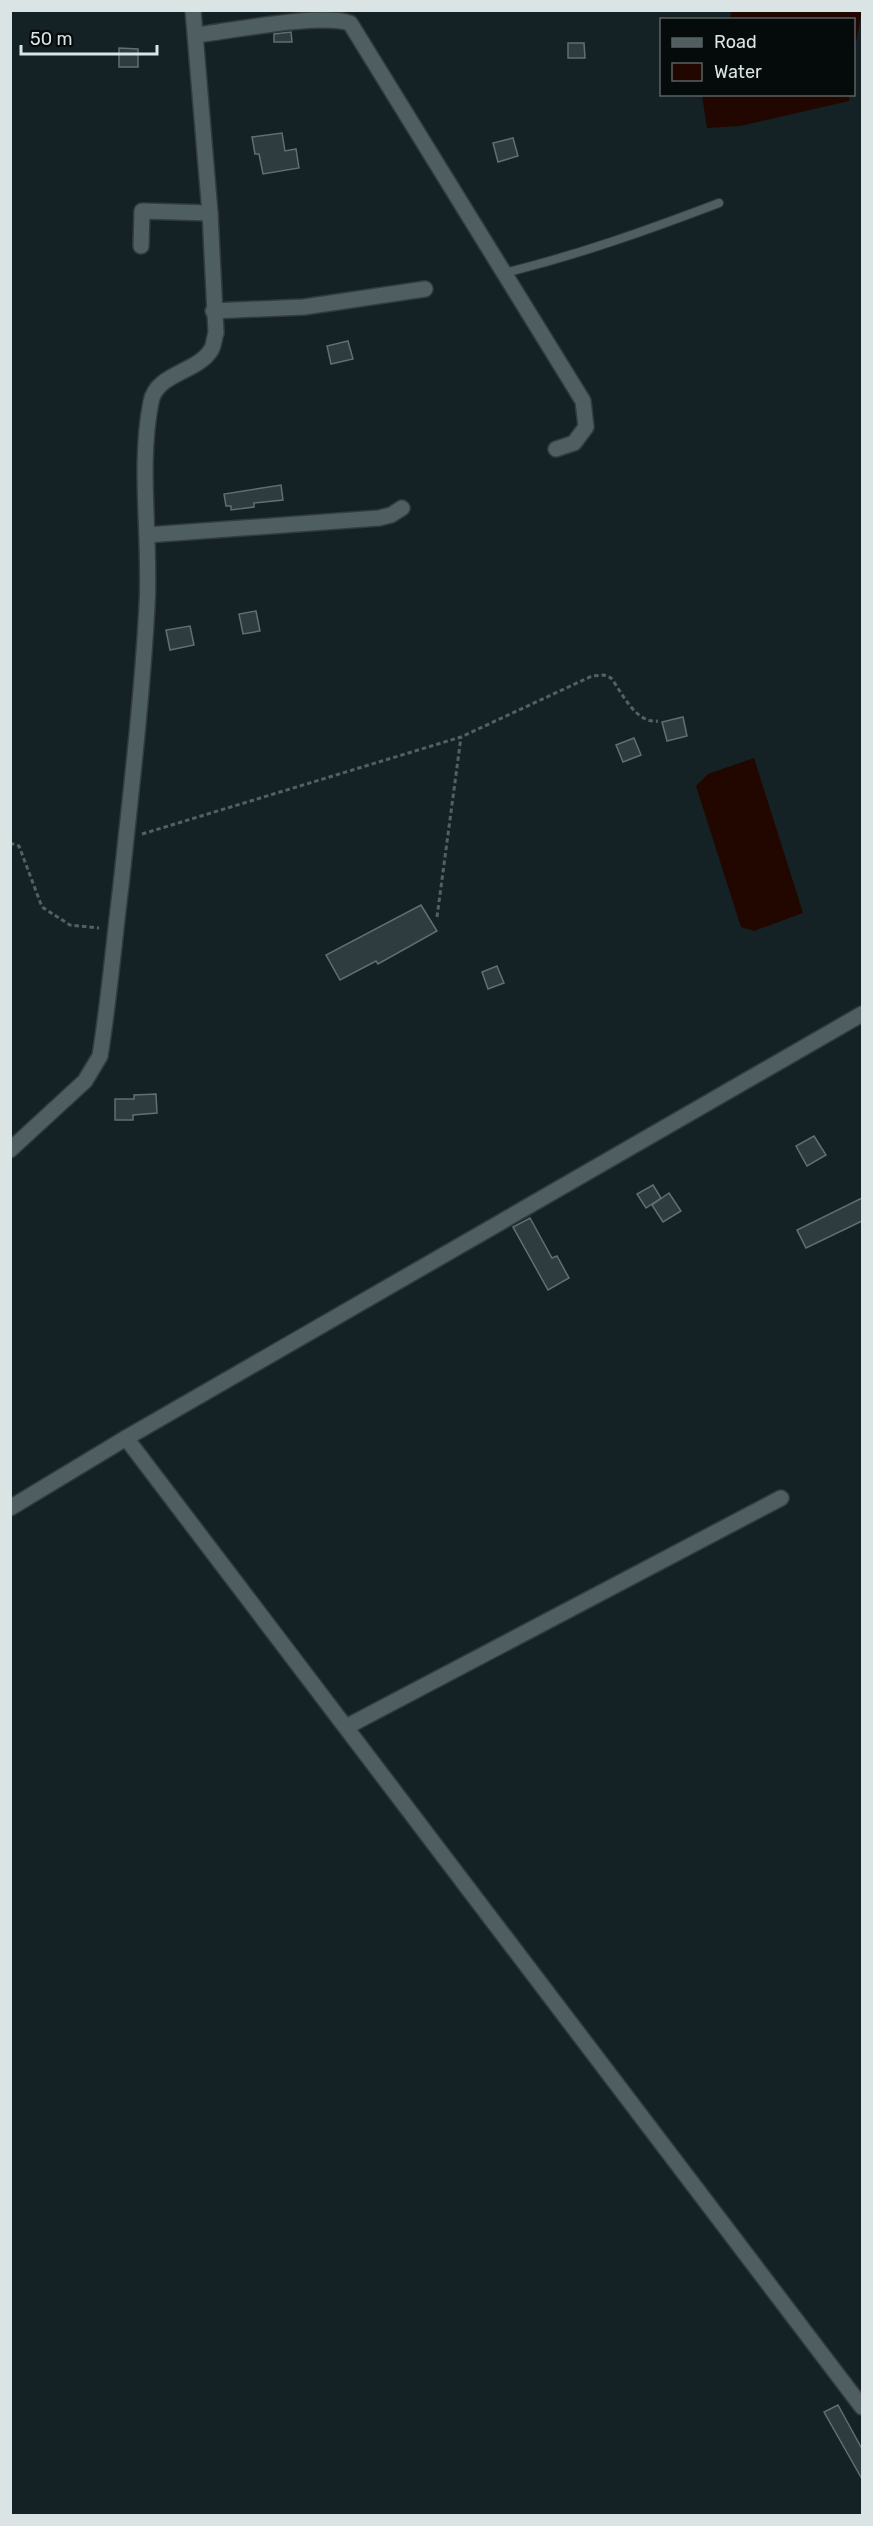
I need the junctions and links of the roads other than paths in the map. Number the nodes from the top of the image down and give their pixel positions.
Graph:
1 (193, 10) edge
2 (196, 35) junction
3 (719, 203) dead end
4 (210, 213) junction
5 (141, 246) dead end
6 (504, 273) junction
7 (425, 289) dead end
8 (213, 311) junction
9 (556, 450) dead end
10 (402, 508) dead end
11 (147, 535) junction
12 (862, 1014) edge
13 (10, 1150) edge
14 (126, 1438) junction
15 (781, 1498) dead end
16 (10, 1508) edge
17 (346, 1727) junction
18 (862, 2407) edge

1 - 2 street
2 - 4 street
2 - 6 street
3 - 6 lane
4 - 5 street
4 - 8 street
6 - 9 street
7 - 8 street
8 - 11 street
10 - 11 street
11 - 13 street
12 - 14 street
14 - 16 street
14 - 17 street
15 - 17 street
17 - 18 street

